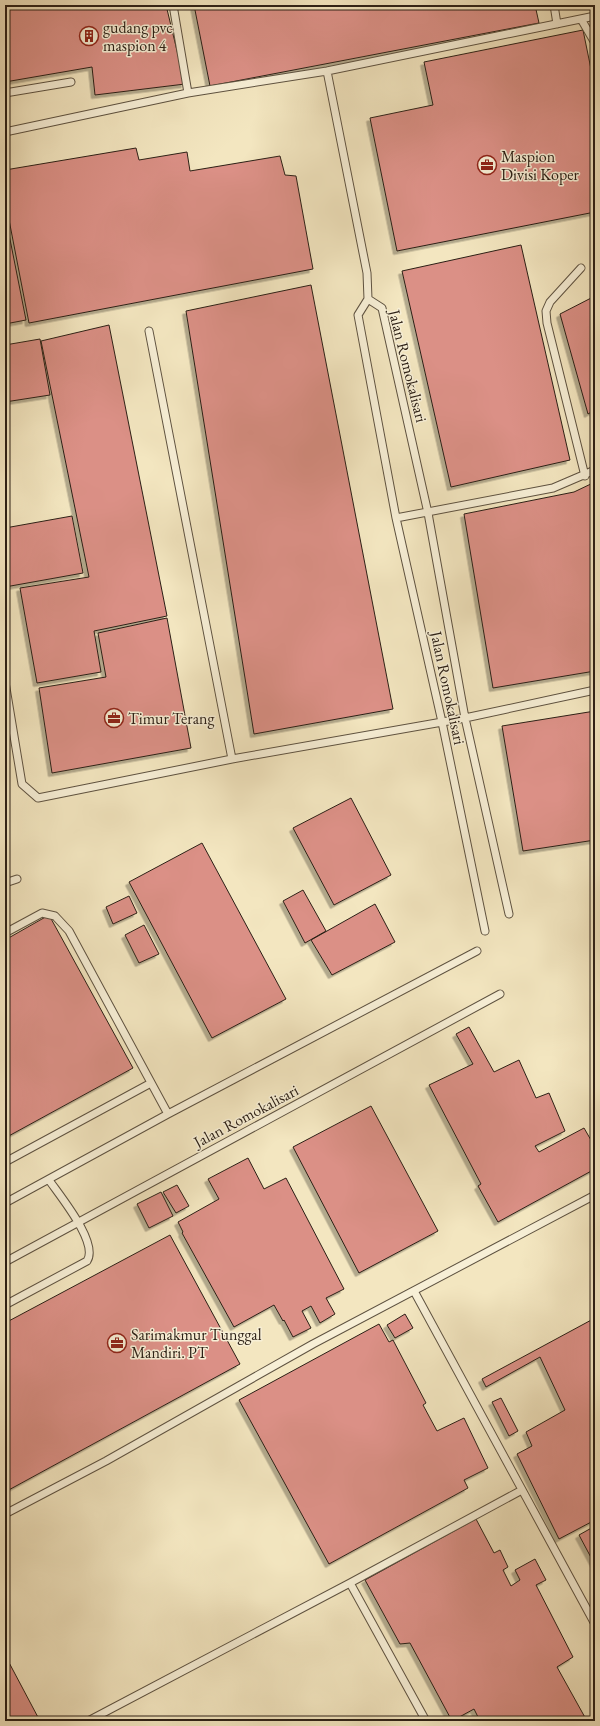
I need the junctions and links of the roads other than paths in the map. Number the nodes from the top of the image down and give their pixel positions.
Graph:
1 (173, 5) edge
2 (554, 5) edge
3 (594, 17) edge
4 (581, 19) junction
5 (557, 24) junction
6 (595, 43) edge
7 (327, 71) junction
8 (71, 82) dead end
9 (5, 93) edge
10 (188, 93) junction
11 (5, 132) edge
12 (580, 268) dead end
13 (368, 299) junction
14 (149, 331) dead end
15 (595, 470) edge
16 (585, 476) junction
17 (428, 513) junction
18 (396, 518) junction
19 (5, 682) edge
20 (595, 690) edge
21 (465, 718) junction
22 (442, 722) junction
23 (232, 759) junction
24 (17, 879) dead end
25 (5, 883) edge
26 (509, 914) dead end
27 (485, 931) dead end
28 (5, 933) edge
29 (477, 951) dead end
30 (500, 994) dead end
31 (151, 1083) junction
32 (168, 1114) junction
33 (5, 1160) edge
34 (49, 1180) junction
35 (595, 1195) edge
36 (5, 1203) edge
37 (78, 1223) junction
38 (5, 1262) edge
39 (414, 1291) junction
40 (5, 1305) edge
41 (522, 1490) junction
42 (5, 1514) edge
43 (350, 1583) junction
44 (595, 1624) edge
45 (88, 1721) edge
46 (426, 1721) edge

1 - 10 lane
2 - 5 lane
3 - 4 lane
4 - 5 lane
4 - 6 lane
5 - 7 lane
7 - 10 lane
7 - 13 lane
8 - 9 lane
10 - 11 lane
12 - 16 lane
13 - 17 lane, Jalan Romokalisari
13 - 18 lane, Jalan Romokalisari
14 - 23 lane
15 - 16 lane
16 - 17 lane
17 - 18 lane
17 - 21 lane, Jalan Romokalisari
18 - 22 lane, Jalan Romokalisari
19 - 23 lane
20 - 21 lane
21 - 22 lane
21 - 26 lane, Jalan Romokalisari
22 - 23 lane
22 - 27 lane, Jalan Romokalisari
24 - 25 lane
28 - 31 lane
29 - 32 lane
30 - 37 lane, Jalan Romokalisari
31 - 32 lane
31 - 33 lane
32 - 34 lane
34 - 36 lane
34 - 37 lane
35 - 39 lane
37 - 38 lane, Jalan Romokalisari
37 - 40 lane
39 - 41 lane
39 - 42 lane
41 - 43 lane
41 - 44 lane
43 - 45 lane
43 - 46 lane

